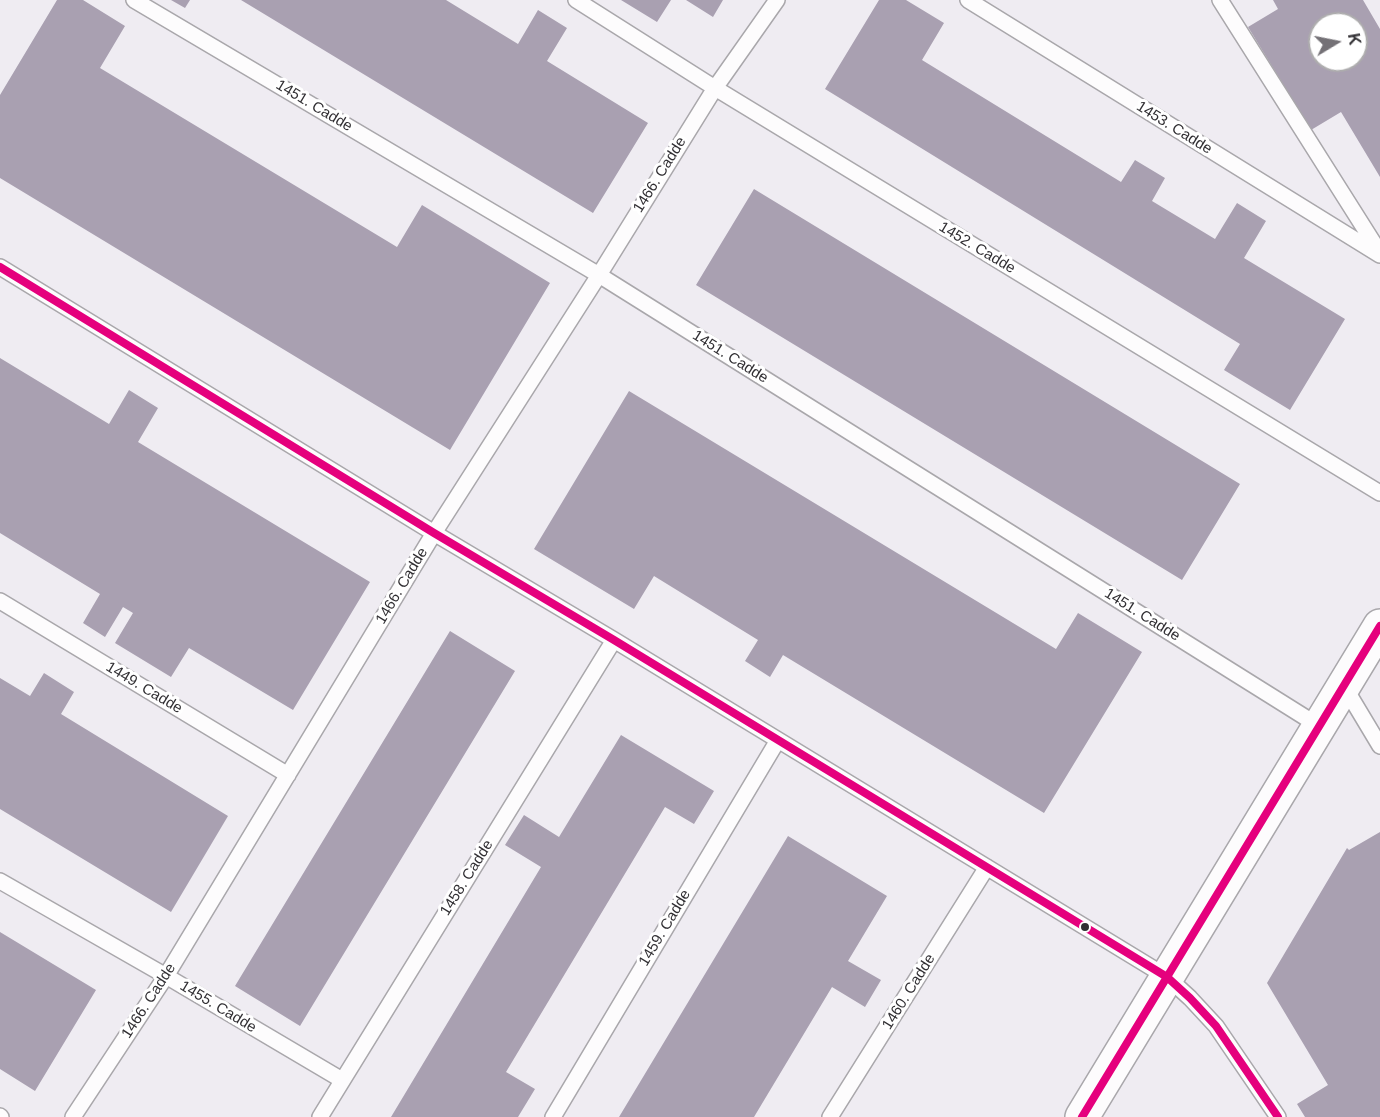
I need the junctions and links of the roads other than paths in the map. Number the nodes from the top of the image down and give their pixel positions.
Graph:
1 (134, 0) edge
2 (576, 0) edge
3 (777, 0) edge
4 (968, 0) edge
5 (1220, 0) edge
6 (715, 88) junction
7 (1380, 254) edge
8 (0, 267) edge
9 (599, 274) junction
10 (1380, 493) edge
11 (434, 533) junction
12 (0, 601) edge
13 (1380, 626) edge
14 (614, 640) junction
15 (1344, 686) junction
16 (1319, 726) junction
17 (778, 740) junction
18 (1380, 746) edge
19 (288, 775) junction
20 (987, 867) junction
21 (0, 881) edge
22 (166, 976) junction
23 (1167, 977) junction
24 (342, 1080) junction
25 (73, 1117) edge
26 (320, 1117) edge
27 (553, 1117) edge
28 (830, 1117) edge
29 (1082, 1117) edge
30 (1278, 1117) edge

1 - 9 lane, 1451. Cadde
2 - 6 lane, 1452. Cadde
3 - 6 lane, 1466. Cadde
4 - 7 lane, 1453. Cadde
5 - 7 lane
6 - 9 lane, 1466. Cadde
6 - 10 lane, 1452. Cadde
8 - 11 lane
9 - 11 lane, 1466. Cadde
9 - 16 lane, 1451. Cadde
11 - 14 lane
11 - 19 lane, 1466. Cadde
12 - 19 lane, 1449. Cadde
13 - 15 main road
14 - 17 lane
14 - 24 lane, 1458. Cadde
15 - 16 main road
15 - 18 lane
16 - 23 main road
17 - 20 lane
17 - 27 lane, 1459. Cadde
19 - 22 lane, 1466. Cadde
20 - 23 lane
20 - 28 lane, 1460. Cadde
21 - 22 lane, 1455. Cadde
22 - 24 lane, 1455. Cadde
22 - 25 lane, 1466. Cadde
23 - 29 main road
23 - 30 lane
24 - 26 lane, 1458. Cadde

